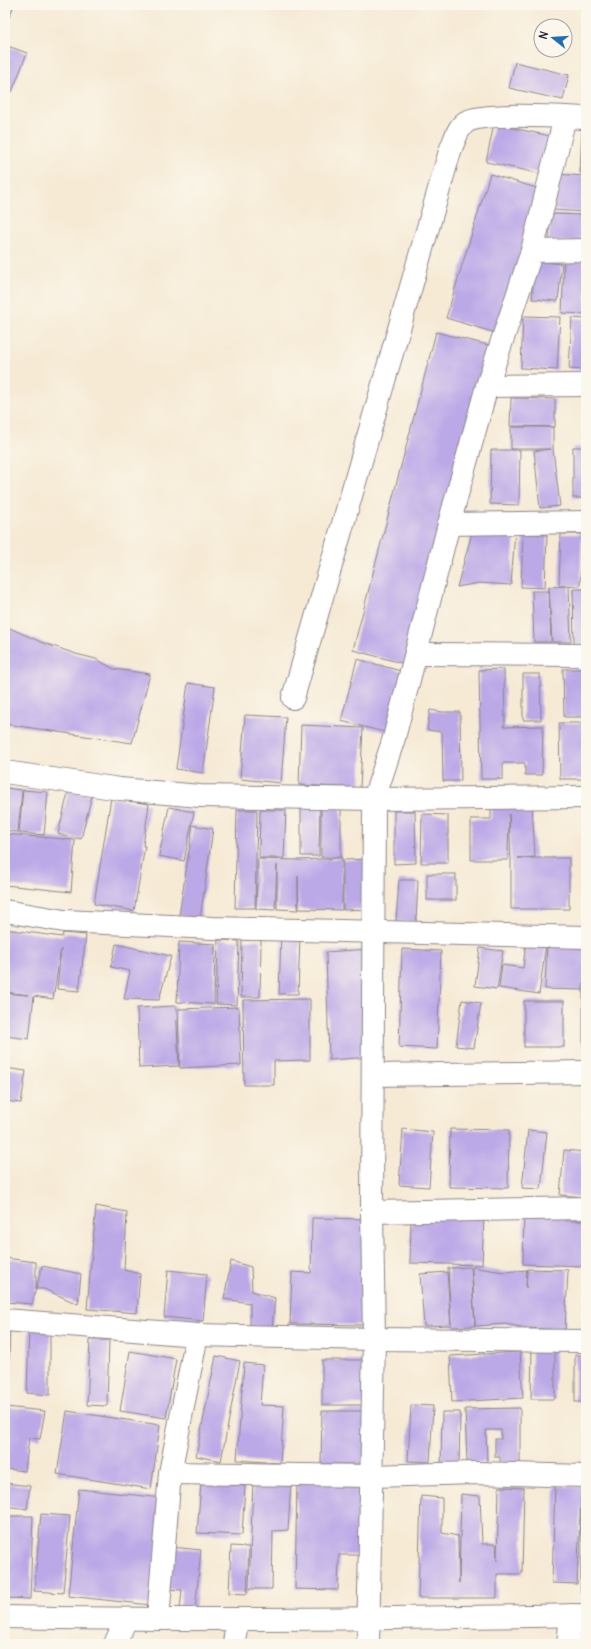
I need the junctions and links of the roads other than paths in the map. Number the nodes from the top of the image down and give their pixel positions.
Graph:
1 (576, 118) edge
2 (586, 250) edge
3 (532, 251) junction
4 (586, 385) edge
5 (487, 386) junction
6 (586, 522) edge
7 (449, 524) junction
8 (416, 654) junction
9 (586, 655) edge
10 (293, 698) dead end
11 (5, 772) edge
12 (586, 797) edge
13 (374, 799) junction
14 (5, 911) edge
15 (374, 931) junction
16 (586, 937) edge
17 (586, 1072) edge
18 (373, 1075) junction
19 (586, 1208) edge
20 (372, 1212) junction
21 (5, 1320) edge
22 (197, 1335) junction
23 (374, 1339) junction
24 (586, 1341) edge
25 (170, 1473) junction
26 (371, 1476) junction
27 (586, 1476) edge
28 (579, 1615) edge
29 (5, 1617) edge
30 (369, 1618) junction
31 (126, 1619) junction
32 (158, 1619) junction
33 (237, 1619) junction
34 (115, 1644) edge
35 (234, 1644) edge
36 (368, 1644) edge
37 (568, 1644) edge

1 - 3 street
1 - 10 street
2 - 3 street
3 - 5 street
4 - 5 street
5 - 7 street
6 - 7 street
7 - 8 street
8 - 9 street
8 - 13 street
11 - 13 street
12 - 13 street
13 - 15 street
14 - 15 street
15 - 16 street
15 - 18 street
17 - 18 street
18 - 20 street
19 - 20 street
20 - 23 street
21 - 22 street
22 - 23 street
22 - 25 street
23 - 24 street
23 - 26 street
25 - 26 street
25 - 32 street
26 - 27 street
26 - 30 street
28 - 30 street
28 - 37 street
29 - 31 street
30 - 33 street
30 - 36 street
31 - 32 street
31 - 34 street
32 - 33 street
33 - 35 street

